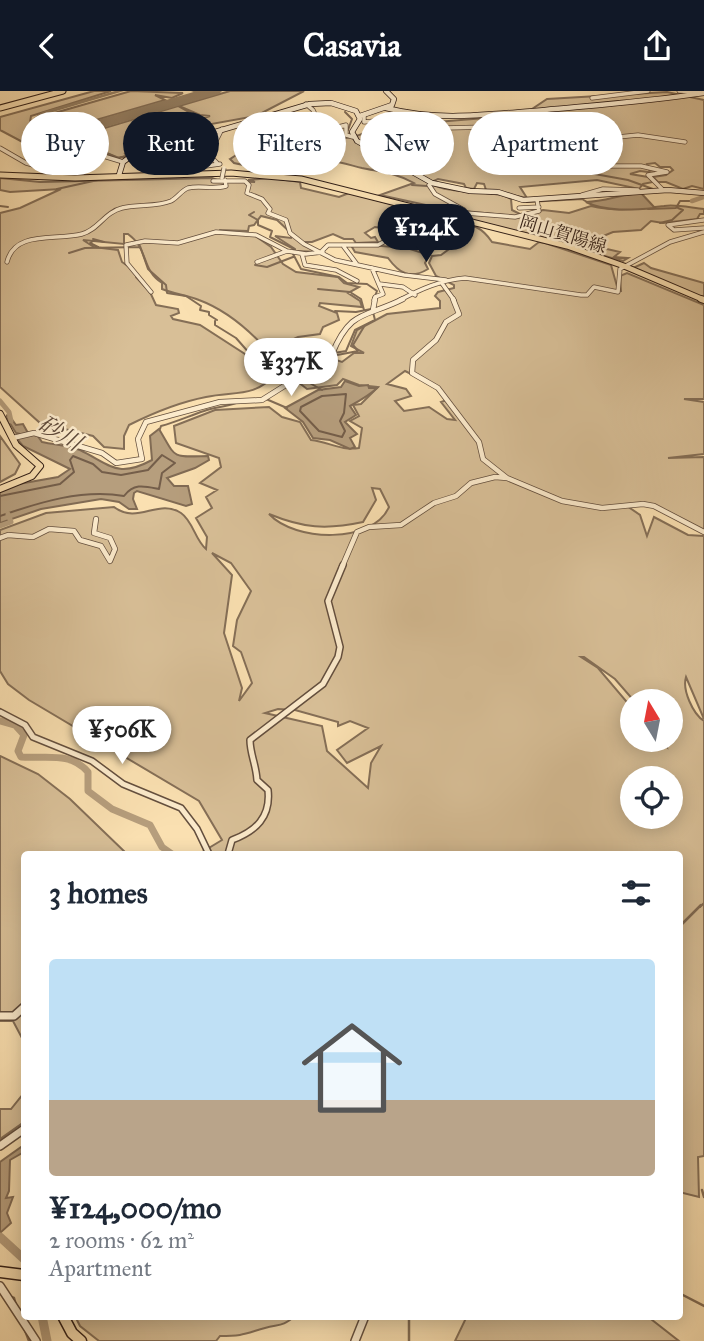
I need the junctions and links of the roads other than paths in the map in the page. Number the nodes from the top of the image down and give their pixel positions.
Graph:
1 (63, 91) edge
2 (386, 91) edge
3 (648, 91) edge
4 (679, 91) edge
5 (704, 92) edge
6 (592, 98) dead end
7 (306, 104) junction
8 (0, 108) edge
9 (386, 109) junction
10 (376, 112) edge
11 (397, 112) edge
12 (360, 115) edge
13 (454, 117) edge
14 (360, 119) edge
15 (222, 129) junction
16 (219, 130) edge
17 (623, 136) edge
18 (354, 137) junction
19 (685, 142) dead end
20 (0, 148) edge
21 (123, 162) joint
22 (219, 166) edge
23 (222, 166) junction
24 (623, 166) edge
25 (219, 173) edge
26 (0, 175) edge
27 (119, 175) junction
28 (123, 175) edge
29 (223, 180) junction
30 (213, 181) dead end
31 (432, 183) junction
32 (663, 190) junction
33 (572, 193) dead end
34 (704, 193) edge
35 (537, 202) junction
36 (519, 208) dead end
37 (428, 211) junction
38 (471, 213) junction
39 (704, 220) edge
40 (704, 230) edge
41 (344, 247) junction
42 (291, 252) junction
43 (323, 252) junction
44 (302, 254) junction
45 (337, 261) junction
46 (7, 262) dead end
47 (257, 262) dead end
48 (359, 265) junction
49 (623, 266) junction
50 (372, 268) junction
51 (337, 270) junction
52 (356, 281) dead end
53 (443, 281) junction
54 (380, 284) junction
55 (151, 292) dead end
56 (415, 295) junction
57 (704, 301) edge
58 (373, 310) junction
59 (0, 414) edge
60 (16, 437) junction
61 (507, 478) junction
62 (0, 489) edge
63 (96, 519) dead end
64 (704, 532) edge
65 (0, 538) edge
66 (0, 712) edge
67 (208, 851) edge
68 (229, 851) edge
69 (21, 1010) edge
70 (0, 1016) edge
71 (21, 1131) edge
72 (0, 1146) edge
73 (0, 1272) edge
74 (21, 1275) edge
75 (0, 1286) edge
76 (21, 1319) edge
77 (21, 1320) edge
78 (65, 1320) edge
79 (363, 1320) edge
80 (36, 1341) edge
81 (80, 1341) edge
82 (355, 1341) edge

1 - 8 main road
2 - 9 main road
3 - 6 street
4 - 5 street
5 - 13 main road
7 - 12 main road
7 - 15 main road
7 - 18 street
9 - 10 main road
9 - 11 main road
14 - 18 main road
15 - 16 main road
15 - 23 street
17 - 19 street
18 - 31 main road
20 - 21 street
21 - 27 main road
22 - 23 street
23 - 29 street, bridge
24 - 32 street
25 - 37 main road, 岡山賀陽線
26 - 27 main road, 岡山賀陽線
27 - 28 main road, 岡山賀陽線
27 - 37 main road, 岡山賀陽線
29 - 30 street
29 - 43 street
29 - 46 street
31 - 35 main road
31 - 38 street
32 - 34 main road
32 - 35 main road
33 - 35 street
35 - 36 street
35 - 38 street
37 - 38 street
37 - 41 street
37 - 49 main road, 岡山賀陽線
39 - 40 street
40 - 49 street
41 - 43 street
41 - 48 street
42 - 44 street
42 - 47 street
42 - 55 street
43 - 44 street
43 - 45 street
44 - 51 street
45 - 48 street
45 - 51 street
48 - 50 street
49 - 53 street
49 - 57 main road, 岡山賀陽線
50 - 53 street
50 - 54 street
51 - 52 street
53 - 56 street
53 - 61 street
54 - 56 street
54 - 58 street
56 - 58 street
58 - 60 street
59 - 60 main road
60 - 62 main road
61 - 64 street
61 - 68 street
63 - 65 street
66 - 67 street
69 - 70 street
71 - 72 street
73 - 74 main road
75 - 76 street
77 - 80 street
78 - 81 main road
79 - 82 street

